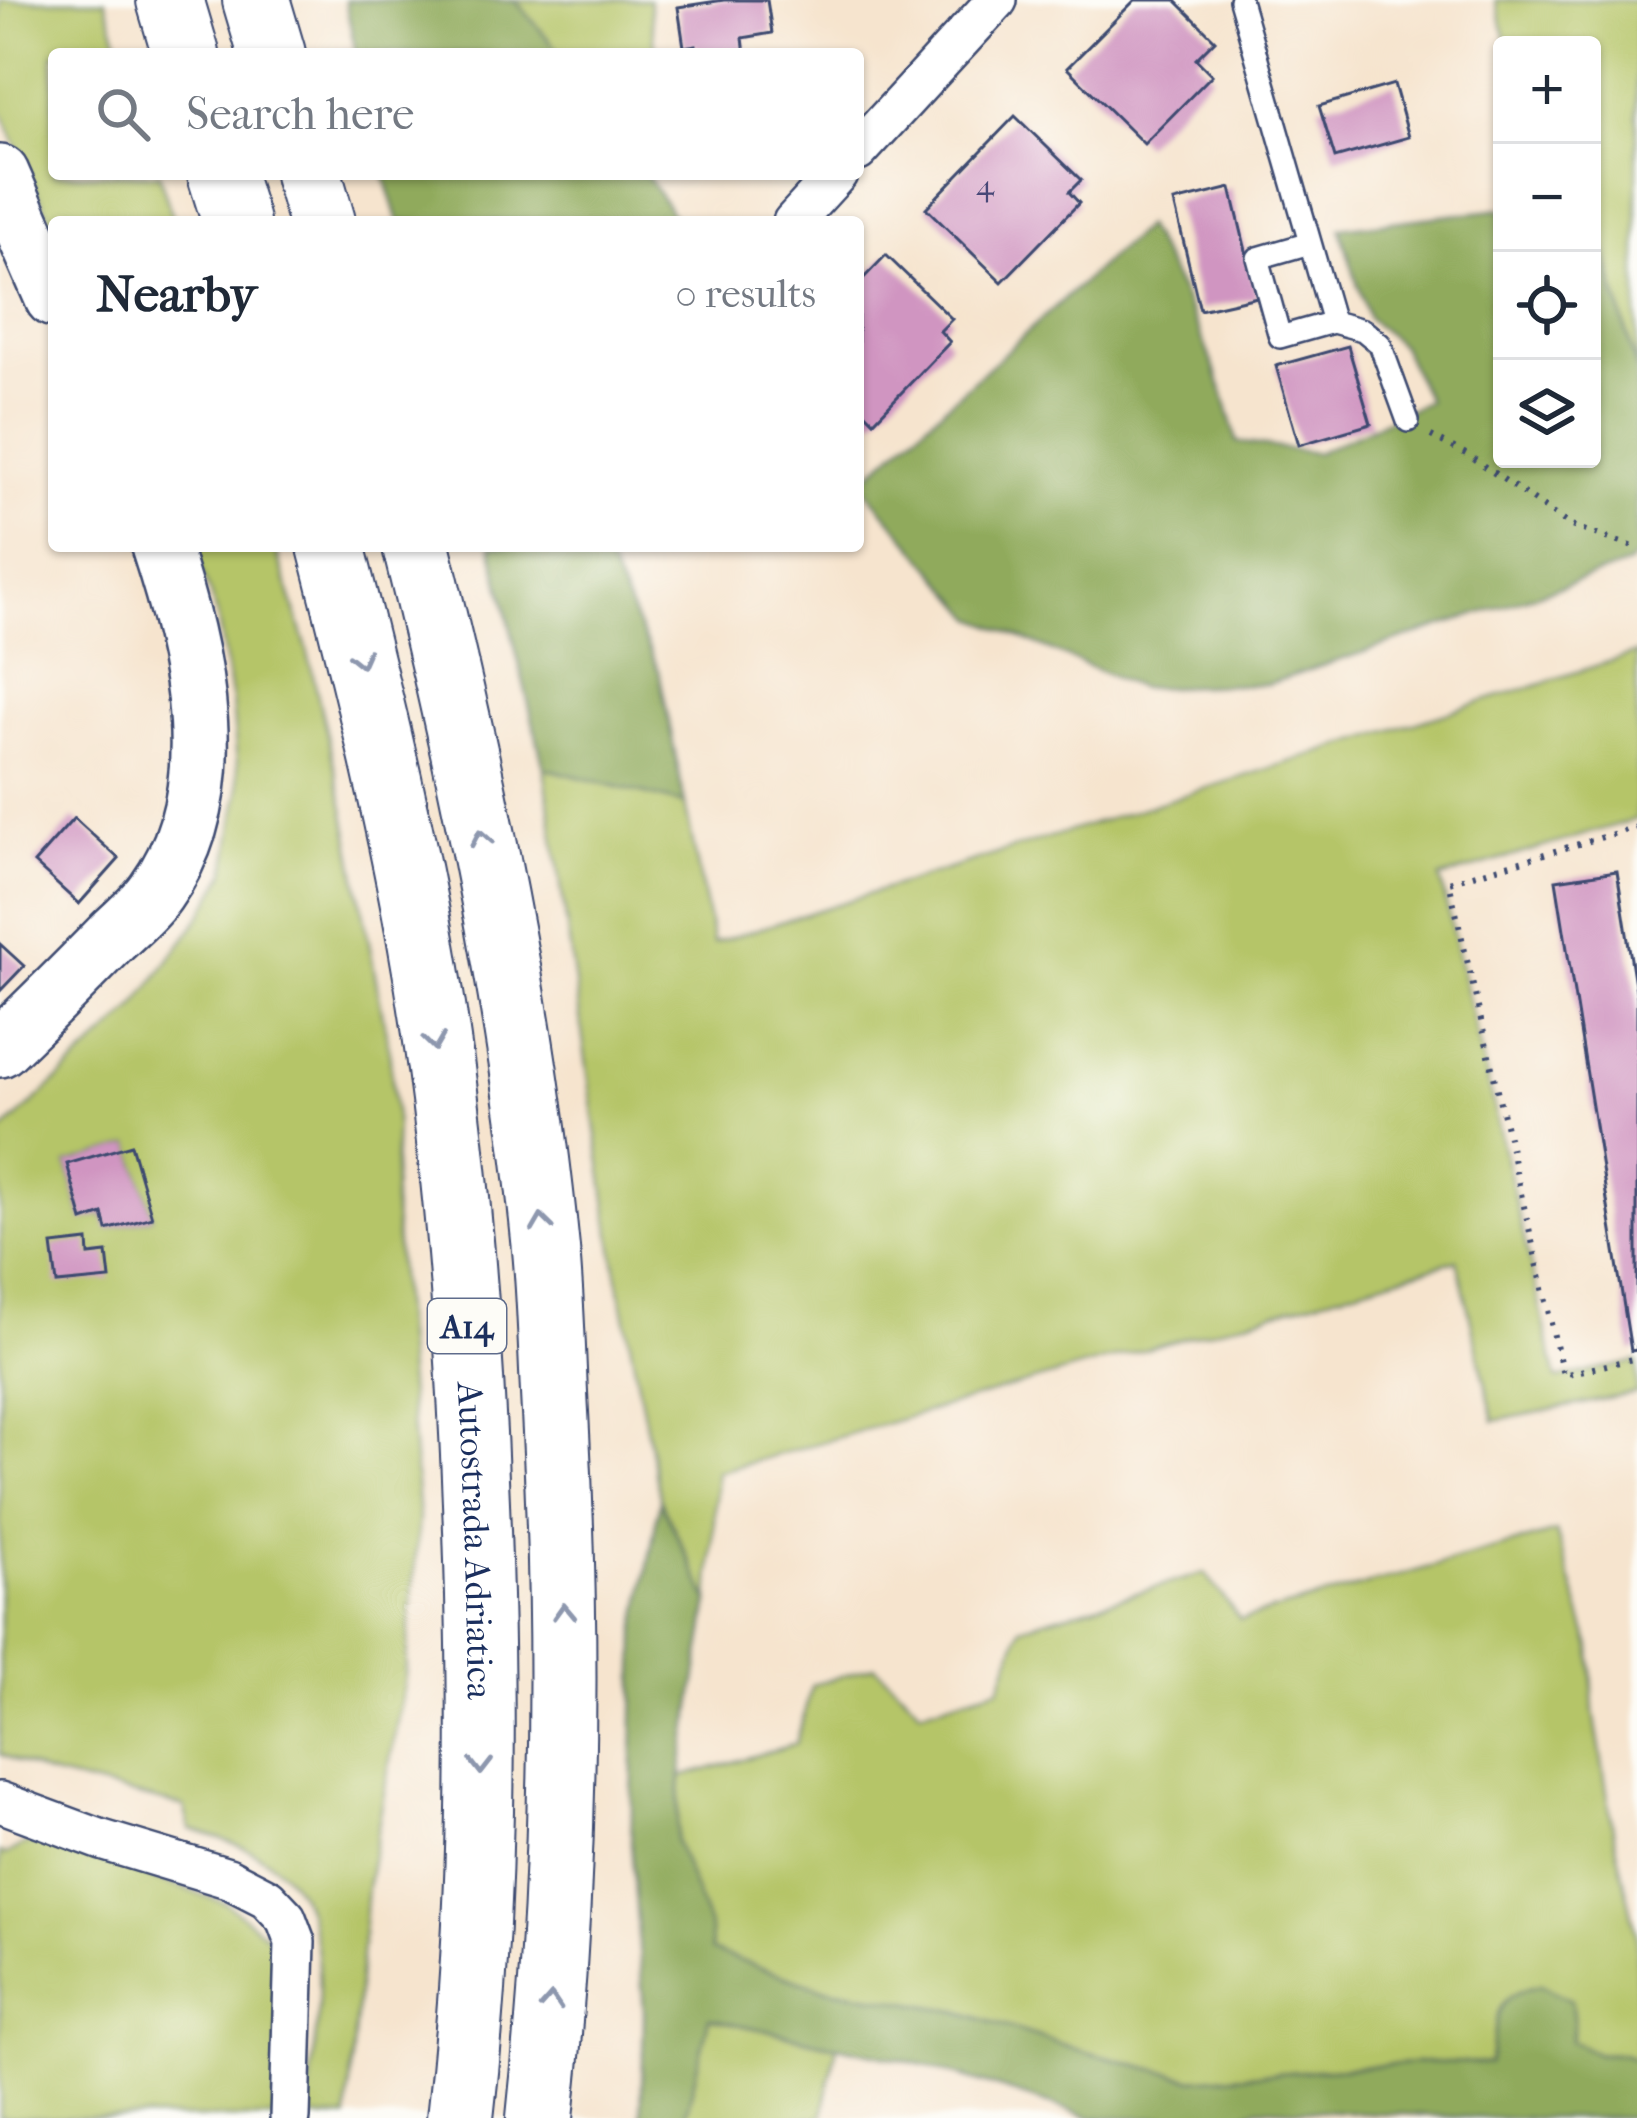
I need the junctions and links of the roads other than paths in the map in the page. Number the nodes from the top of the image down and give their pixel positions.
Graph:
1 (170, 0) edge
2 (256, 0) edge
3 (997, 0) edge
4 (1240, 0) edge
5 (184, 48) edge
6 (270, 48) edge
7 (864, 145) edge
8 (0, 174) edge
9 (223, 180) edge
10 (310, 180) edge
11 (832, 180) edge
12 (234, 216) edge
13 (320, 216) edge
14 (798, 216) edge
15 (1310, 243) junction
16 (48, 284) edge
17 (1333, 322) junction
18 (1408, 421) road end
19 (162, 552) edge
20 (333, 552) edge
21 (417, 552) edge
22 (0, 1048) edge
23 (0, 1802) edge
24 (290, 2118) edge
25 (460, 2118) edge
26 (540, 2118) edge

1 - 5 highway
2 - 6 highway
3 - 7 street
4 - 15 lane
8 - 16 main road
9 - 12 highway
10 - 13 highway
11 - 14 street
15 - 17 lane
15 - 17 lane
17 - 18 lane
19 - 22 main road
20 -> 25 highway, Autostrada Adriatica / A14
26 -> 21 highway, A14
23 - 24 street

